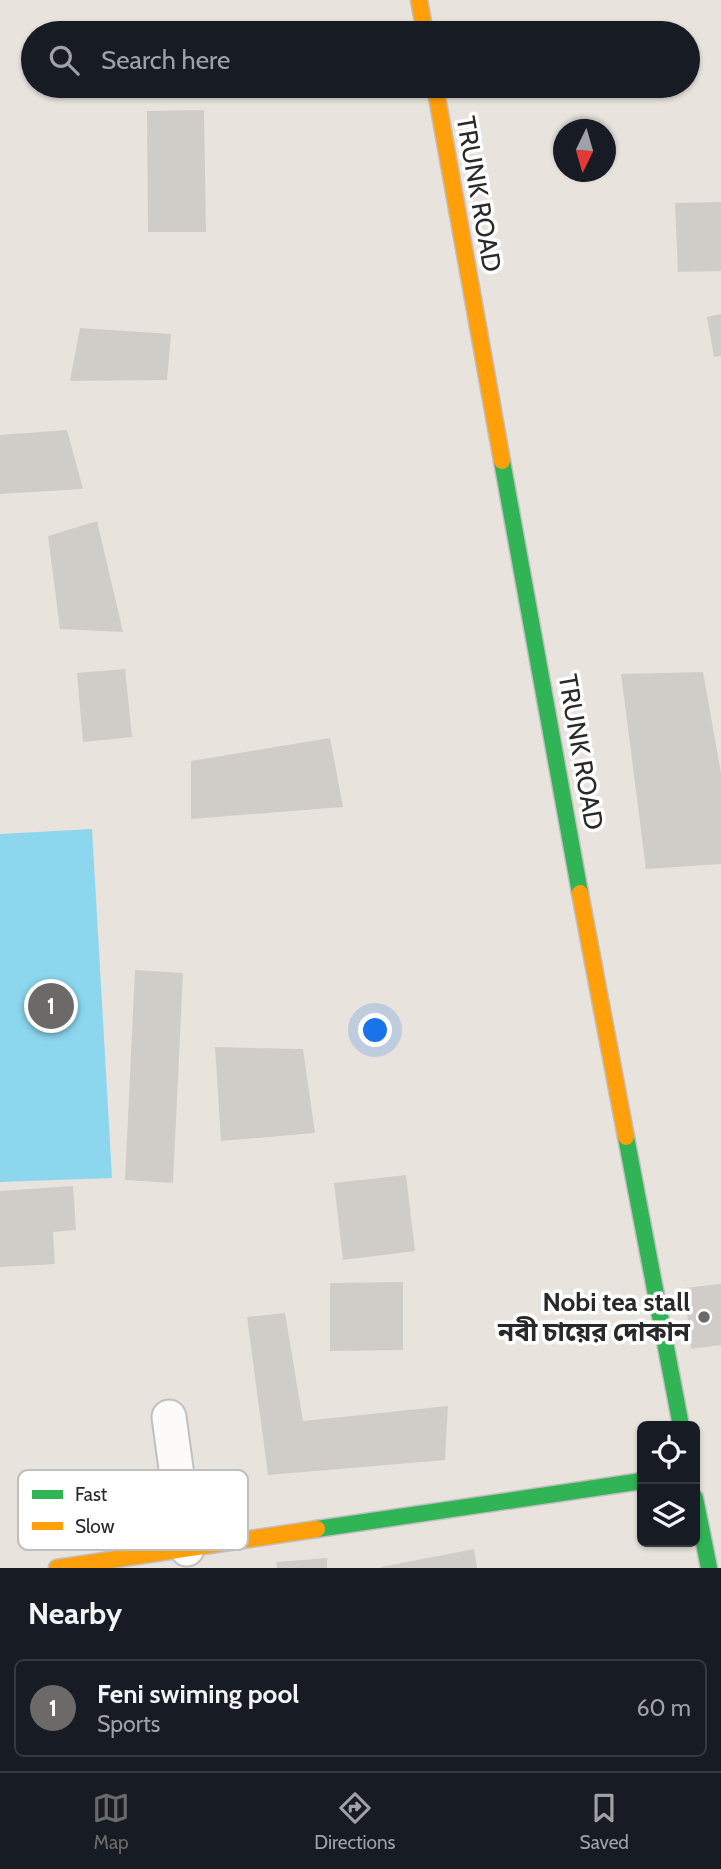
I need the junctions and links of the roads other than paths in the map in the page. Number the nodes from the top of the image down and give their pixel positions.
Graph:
1 (419, 0) edge
2 (423, 21) edge
3 (437, 98) edge
4 (169, 1417) dead end
5 (680, 1421) edge
6 (176, 1470) edge
7 (637, 1482) edge
8 (700, 1523) edge
9 (248, 1540) edge
10 (180, 1550) edge
11 (57, 1568) edge
12 (709, 1568) edge

1 - 2 main road
3 - 5 main road, TRUNK ROAD
4 - 6 street
7 - 9 main road
8 - 12 main road
10 - 11 main road

